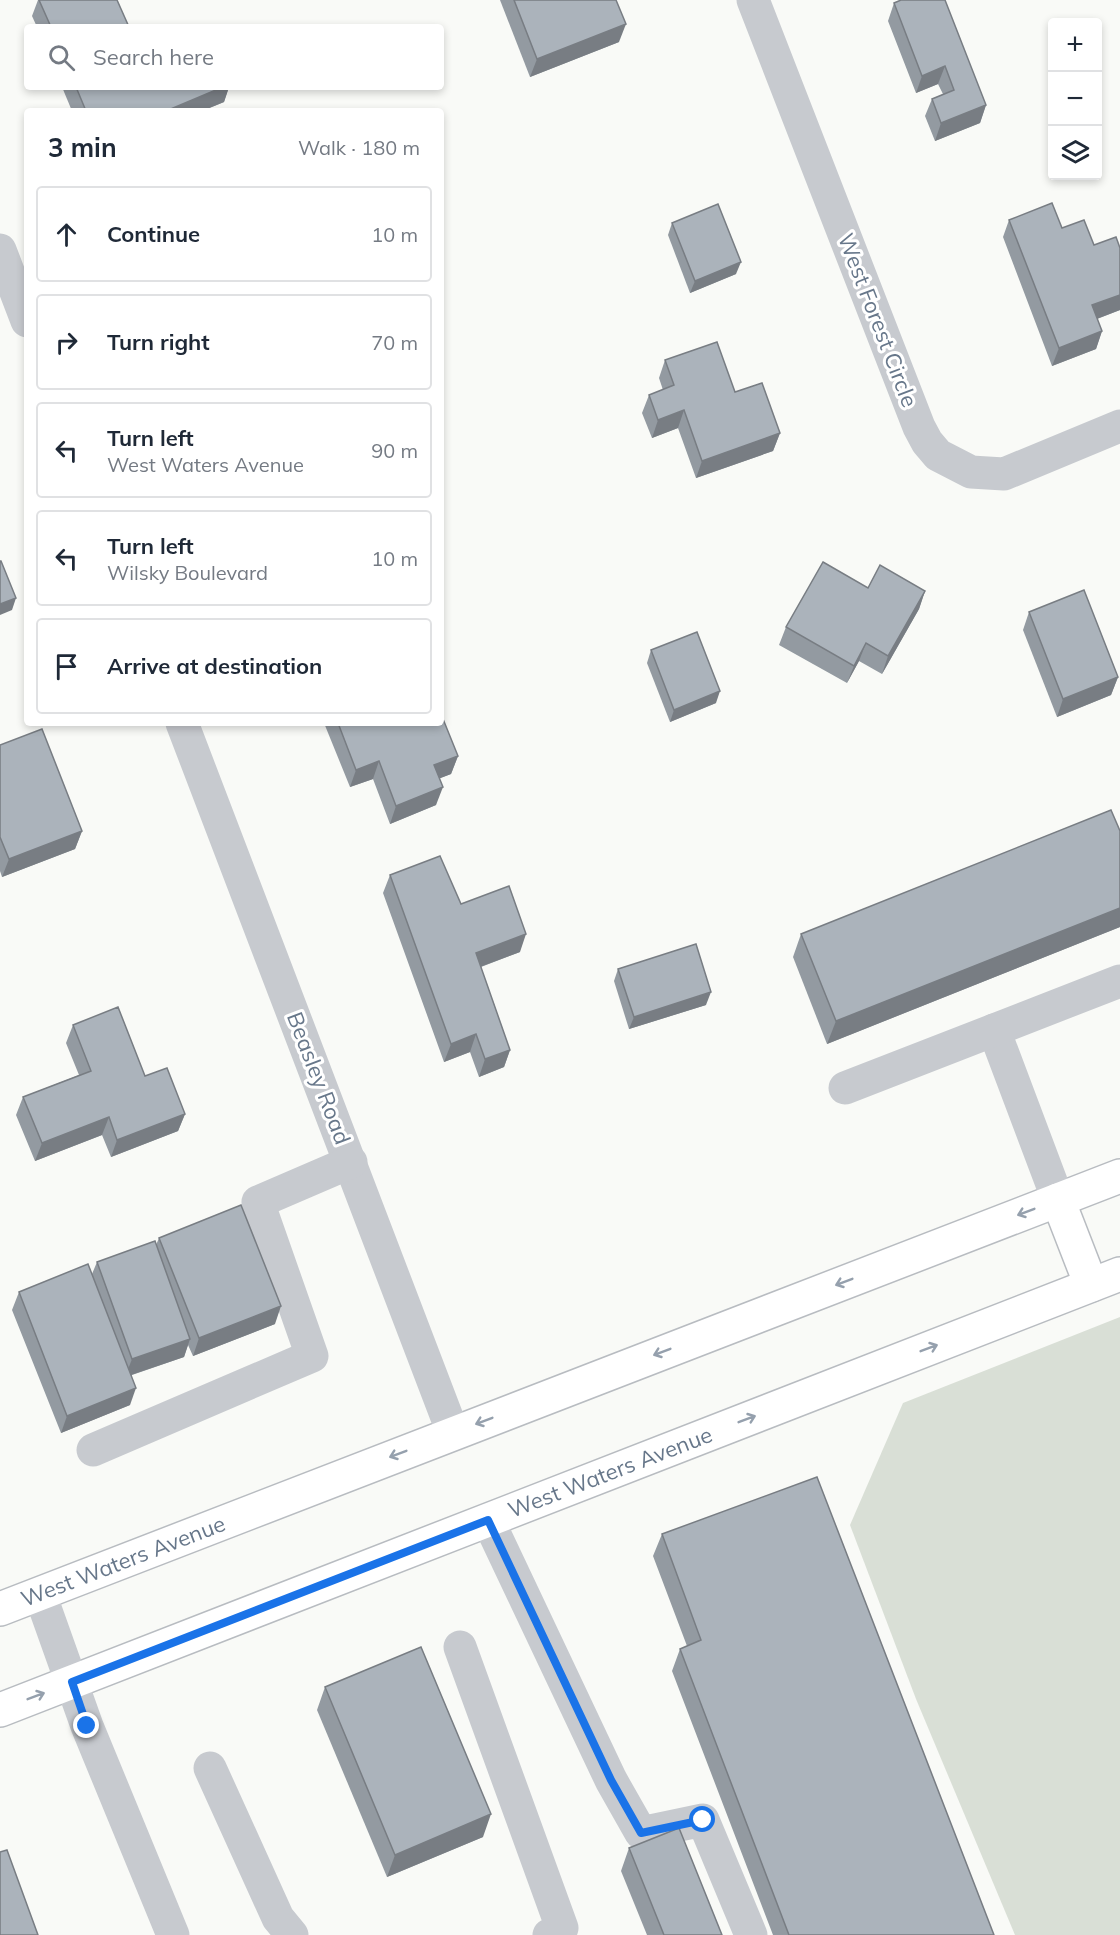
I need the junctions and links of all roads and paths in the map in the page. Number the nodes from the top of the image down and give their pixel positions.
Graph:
1 (753, 0) edge
2 (0, 250) edge
3 (24, 313) edge
4 (1120, 426) edge
5 (183, 726) edge
6 (1120, 981) edge
7 (994, 1030) junction
8 (845, 1088) dead end
9 (351, 1162) junction
10 (1120, 1176) edge
11 (1058, 1200) junction
12 (1105, 1280) edge
13 (453, 1433) junction
14 (93, 1450) dead end
15 (488, 1520) junction
16 (40, 1594) junction
17 (0, 1609) edge
18 (460, 1647) dead end
19 (72, 1682) junction
20 (0, 1710) edge
21 (210, 1768) dead end
22 (173, 1935) edge
23 (292, 1935) edge
24 (549, 1935) edge
25 (751, 1935) edge

1 - 4 street, West Forest Circle
2 - 3 street
5 - 9 street, Beasley Road
6 - 7 street
7 - 8 street
7 - 11 street
9 - 13 street, Beasley Road
9 - 14 street
10 - 11 main road, West Waters Avenue
11 - 12 main road
11 -> 13 main road, West Waters Avenue
15 -> 12 main road, West Waters Avenue
13 -> 16 main road, West Waters Avenue
15 - 19 main road, West Waters Avenue
15 - 25 street
16 - 17 main road, West Waters Avenue
16 - 19 street
18 - 24 street
20 -> 19 main road, West Waters Avenue
19 - 22 street
21 - 23 street

